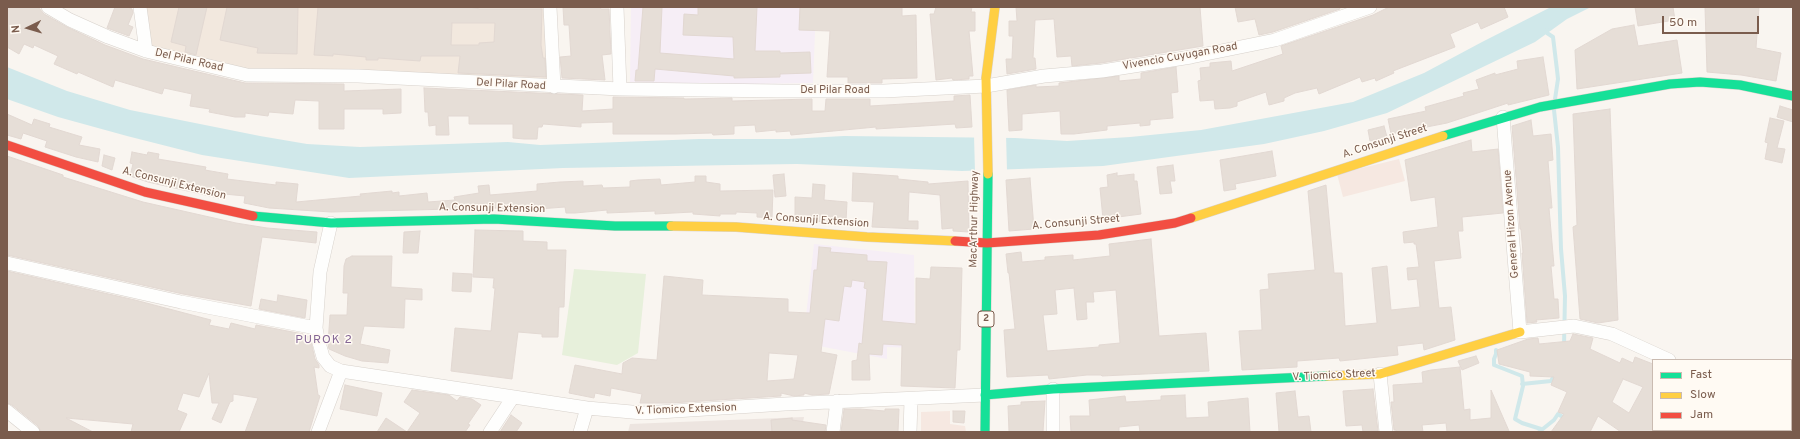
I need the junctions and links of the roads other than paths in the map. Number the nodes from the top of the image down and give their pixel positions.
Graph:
1 (48, 7) edge
2 (140, 7) edge
3 (550, 7) edge
4 (617, 7) edge
5 (995, 7) edge
6 (1370, 7) edge
7 (146, 51) junction
8 (986, 86) junction
9 (554, 87) junction
10 (620, 89) junction
11 (1793, 96) edge
12 (1503, 117) junction
13 (7, 145) edge
14 (331, 223) junction
15 (987, 243) junction
16 (7, 263) edge
17 (316, 328) junction
18 (1520, 332) junction
19 (1667, 359) edge
20 (342, 371) junction
21 (1380, 374) junction
22 (1053, 389) junction
23 (985, 395) junction
24 (513, 397) junction
25 (910, 400) junction
26 (837, 401) junction
27 (587, 408) junction
28 (7, 411) edge
29 (33, 432) edge
30 (318, 432) edge
31 (490, 432) edge
32 (580, 432) edge
33 (833, 432) edge
34 (910, 432) edge
35 (985, 432) edge
36 (1053, 432) edge
37 (1386, 432) edge

1 - 7 street, Del Pilar Road
2 - 7 street
3 - 9 street
4 - 10 street
5 - 8 main road, MacArthur Highway / 2
6 - 8 street, Vivencio Cuyugan Road
7 - 9 street, Del Pilar Road
8 - 10 street, Del Pilar Road
8 - 15 main road, MacArthur Highway / 2
9 - 10 street, Del Pilar Road
11 - 12 main road, A. Consunji Street
12 - 15 main road, A. Consunji Street
12 - 18 street, General Hizon Avenue
13 - 14 main road, A. Consunji Extension
14 - 15 main road, A. Consunji Extension
14 - 17 street
15 - 23 main road, MacArthur Highway / 2
16 - 17 street
17 - 20 street
18 - 19 street, V. Tiomico Street
18 - 21 main road, V. Tiomico Street
20 - 24 street, V. Tiomico Extension
20 - 30 street
21 - 22 main road, V. Tiomico Street
21 - 37 street
22 - 23 main road, V. Tiomico Street
22 - 36 street
23 - 25 street, V. Tiomico Extension
23 - 35 main road, MacArthur Highway / 2
24 - 27 street, V. Tiomico Extension
24 - 31 street
25 - 26 street, V. Tiomico Extension
25 - 34 street
26 - 27 street, V. Tiomico Extension
26 - 33 street
27 - 32 street
28 - 29 street

